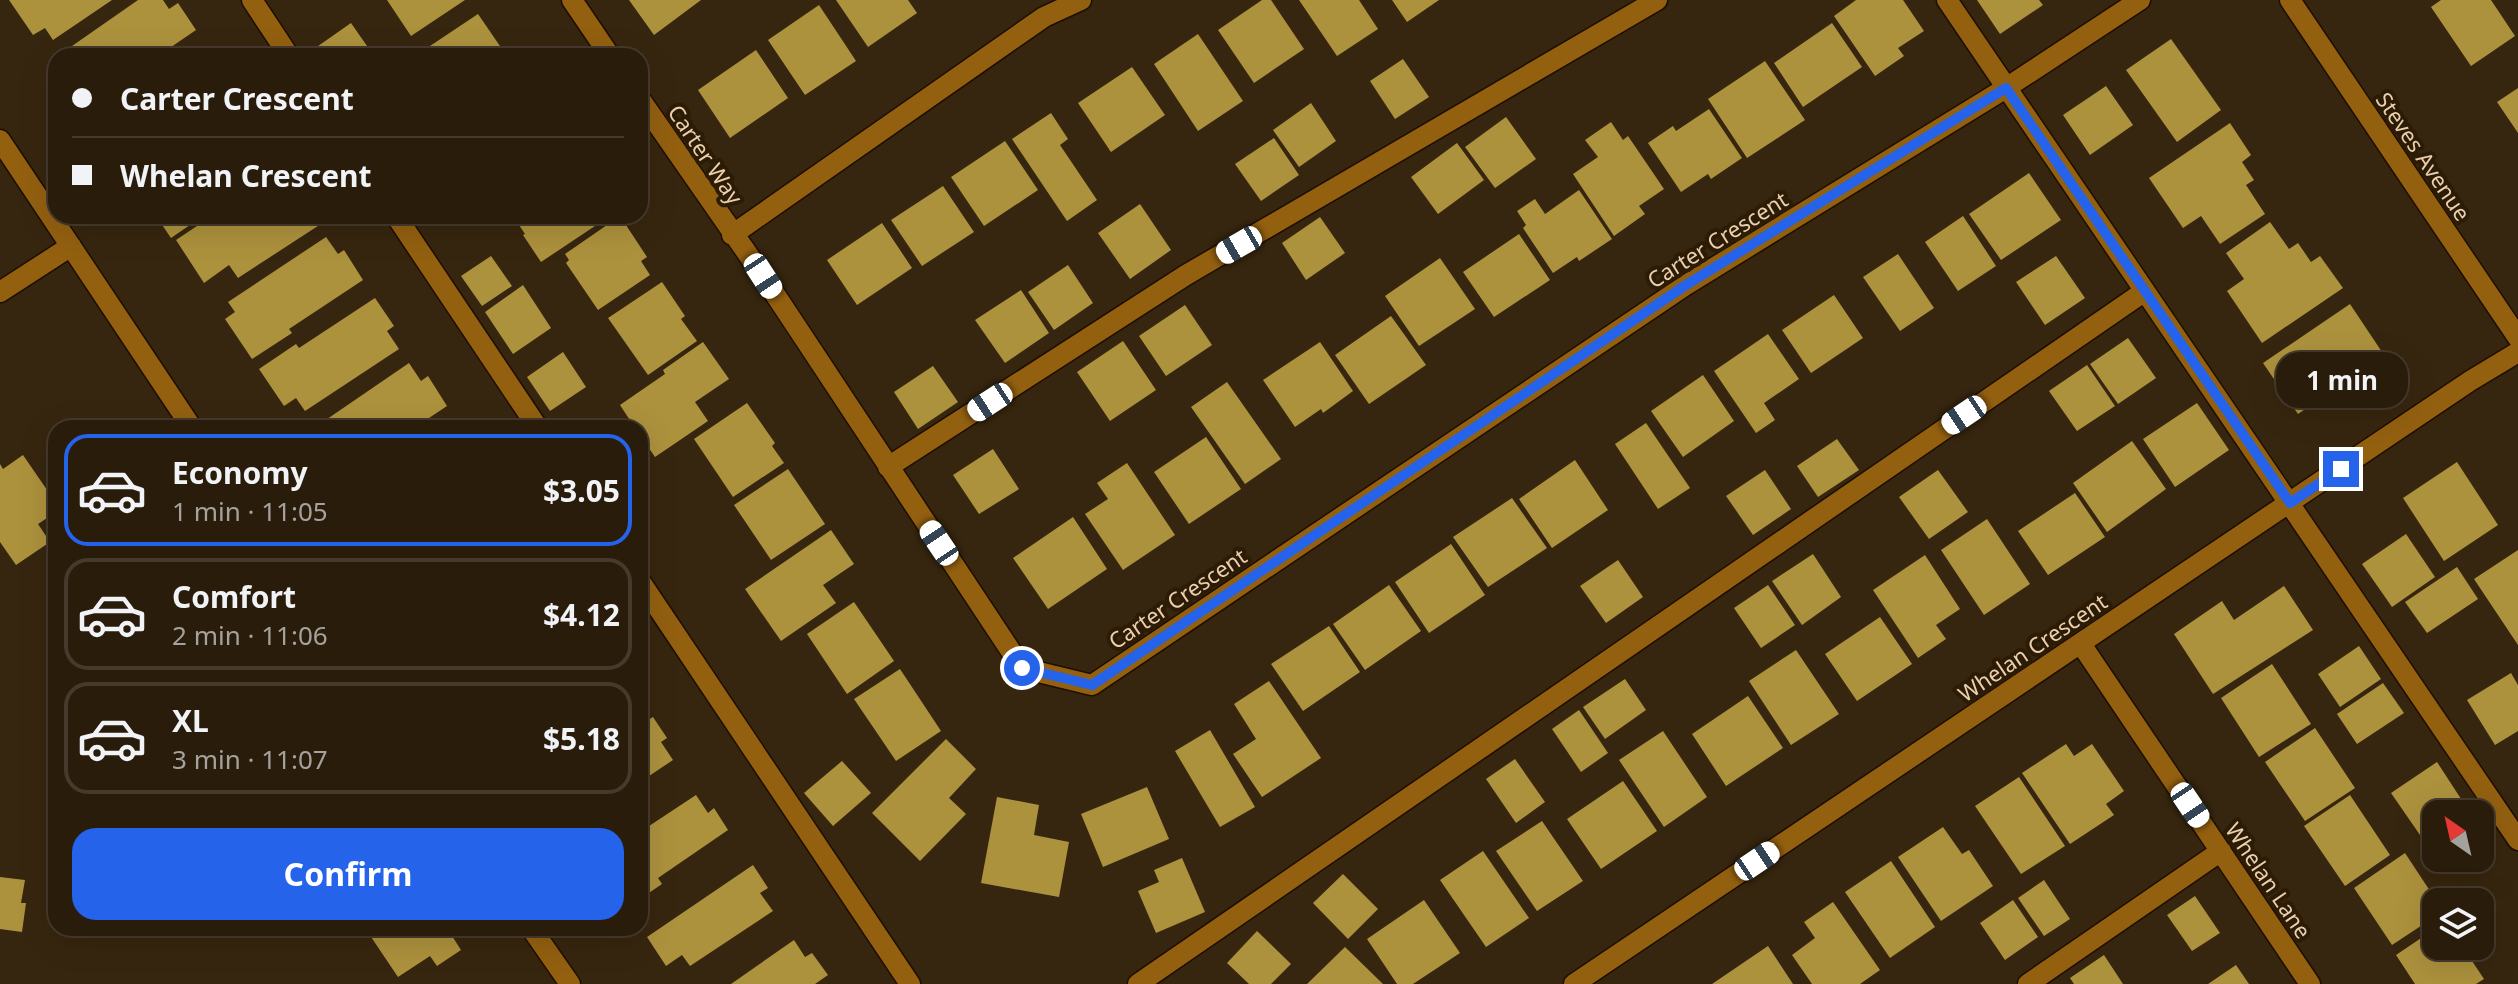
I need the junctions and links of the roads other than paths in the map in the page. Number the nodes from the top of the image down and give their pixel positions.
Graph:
1 (252, 0) edge
2 (572, 0) edge
3 (1081, 0) edge
4 (1657, 0) edge
5 (1947, 0) edge
6 (2140, 0) edge
7 (2290, 0) edge
8 (284, 48) edge
9 (605, 48) edge
10 (2006, 88) junction
11 (648, 111) edge
12 (0, 140) edge
13 (48, 212) edge
14 (56, 224) edge
15 (401, 224) edge
16 (732, 235) junction
17 (71, 246) junction
18 (2145, 291) junction
19 (0, 292) edge
20 (2518, 338) edge
21 (2518, 352) edge
22 (187, 420) edge
23 (533, 420) edge
24 (888, 467) junction
25 (2290, 503) junction
26 (648, 593) edge
27 (2081, 644) junction
28 (2518, 840) edge
29 (2221, 851) junction
30 (537, 936) edge
31 (570, 984) edge
32 (910, 984) edge
33 (1138, 984) edge
34 (1574, 984) edge
35 (2028, 984) edge
36 (2310, 984) edge

1 - 8 street
2 - 9 street
3 - 16 street
4 - 24 street
5 - 10 street
6 - 10 street, Carter Crescent
7 - 20 street, Steves Avenue
10 - 18 street
10 - 24 street, Carter Crescent
11 - 16 street, Carter Way
12 - 13 street
14 - 17 street
15 - 23 street
16 - 24 street, Carter Crescent
17 - 19 street
17 - 22 street
18 - 25 street
18 - 33 street
21 - 25 street, Whelan Crescent
25 - 27 street, Whelan Crescent
25 - 28 street
26 - 32 street
27 - 29 street, Whelan Lane
27 - 34 street, Whelan Crescent
29 - 35 street
29 - 36 street, Whelan Lane
30 - 31 street

